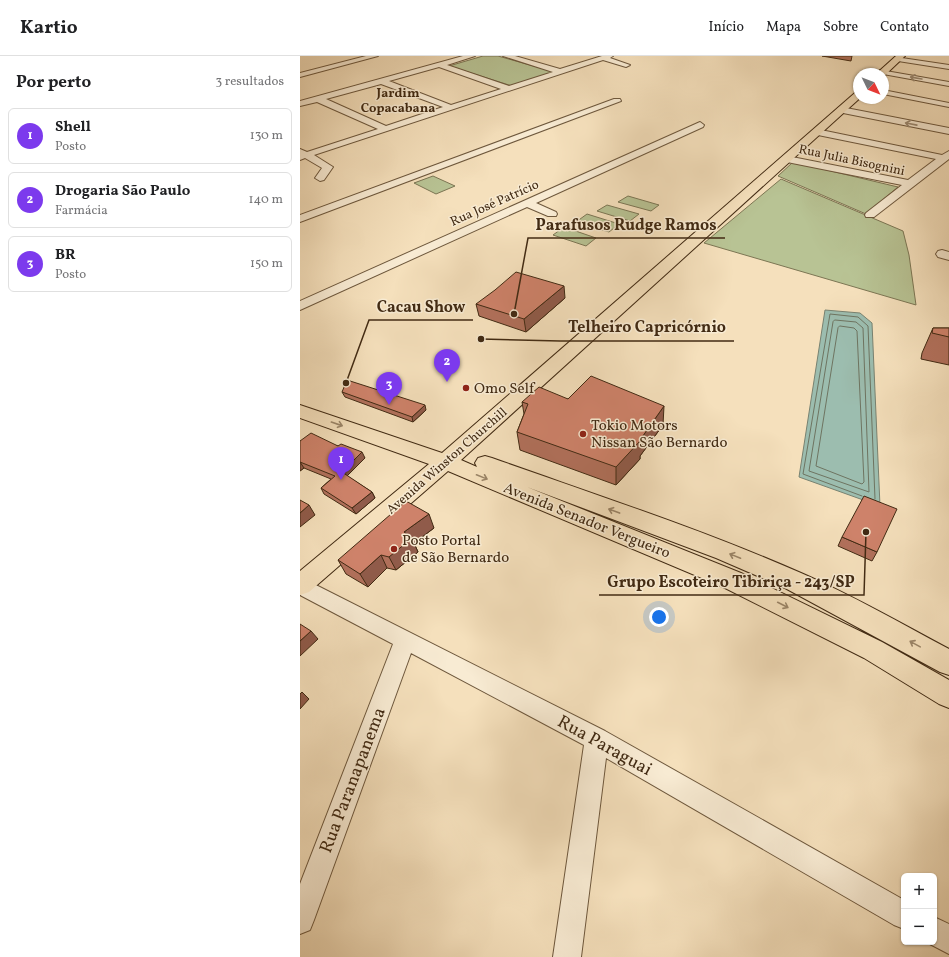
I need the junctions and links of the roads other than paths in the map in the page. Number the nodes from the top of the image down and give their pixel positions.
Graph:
1 (374, 56) edge
2 (471, 56) edge
3 (507, 56) edge
4 (606, 57) edge
5 (900, 57) edge
6 (439, 65) junction
7 (626, 65) dead end
8 (949, 67) edge
9 (888, 68) edge
10 (561, 72) junction
11 (889, 74) edge
12 (300, 75) edge
13 (381, 81) junction
14 (949, 84) edge
15 (510, 89) junction
16 (889, 93) edge
17 (318, 99) junction
18 (853, 99) edge
19 (617, 101) dead end
20 (300, 104) edge
21 (949, 105) edge
22 (452, 108) junction
23 (841, 110) junction
24 (700, 124) dead end
25 (386, 129) junction
26 (949, 131) edge
27 (816, 132) junction
28 (302, 155) edge
29 (946, 156) edge
30 (787, 158) junction
31 (320, 178) dead end
32 (911, 184) junction
33 (526, 203) junction
34 (552, 214) dead end
35 (870, 215) dead end
36 (300, 219) edge
37 (300, 306) edge
38 (300, 395) edge
39 (300, 411) edge
40 (451, 457) junction
41 (300, 585) edge
42 (405, 640) junction
43 (949, 663) edge
44 (949, 695) edge
45 (597, 739) junction
46 (308, 886) edge
47 (901, 912) edge
48 (300, 920) edge
49 (937, 933) edge
50 (949, 940) edge
51 (567, 957) edge

1 - 12 street
2 - 6 street
3 - 10 street
4 - 7 street
4 - 10 street
5 - 8 street
5 - 9 main road
6 - 13 street
6 - 15 street
10 - 15 street
14 -> 11 street
13 - 17 street
13 - 22 street
15 - 22 street
16 - 21 street
17 - 20 street
17 - 25 street
18 - 23 main road, Avenida Winston Churchill
19 - 36 street
22 - 25 street
26 -> 23 street
23 - 27 main road, Avenida Winston Churchill
24 - 33 street, Rua José Patrício
25 - 28 street
27 - 29 street
27 - 30 main road, Avenida Winston Churchill
28 - 31 street
29 - 32 street
30 - 32 street, Rua Julia Bisognini
30 - 40 main road, Avenida Winston Churchill
32 - 35 street
33 - 34 street
33 - 37 street, Rua José Patrício
38 - 40 main road, Avenida Senador Vergueiro
39 -> 40 main road, Avenida Senador Vergueiro
40 - 41 main road, Avenida Winston Churchill
43 -> 40 main road, Avenida Senador Vergueiro
40 -> 44 main road, Avenida Senador Vergueiro
41 - 42 street, Rua Paraguai
42 - 45 street, Rua Paraguai
42 - 46 street, Rua Paranapanema
45 - 47 street, Rua Paraguai
45 - 51 street
46 - 48 street, Rua Paranapanema
49 - 50 street

